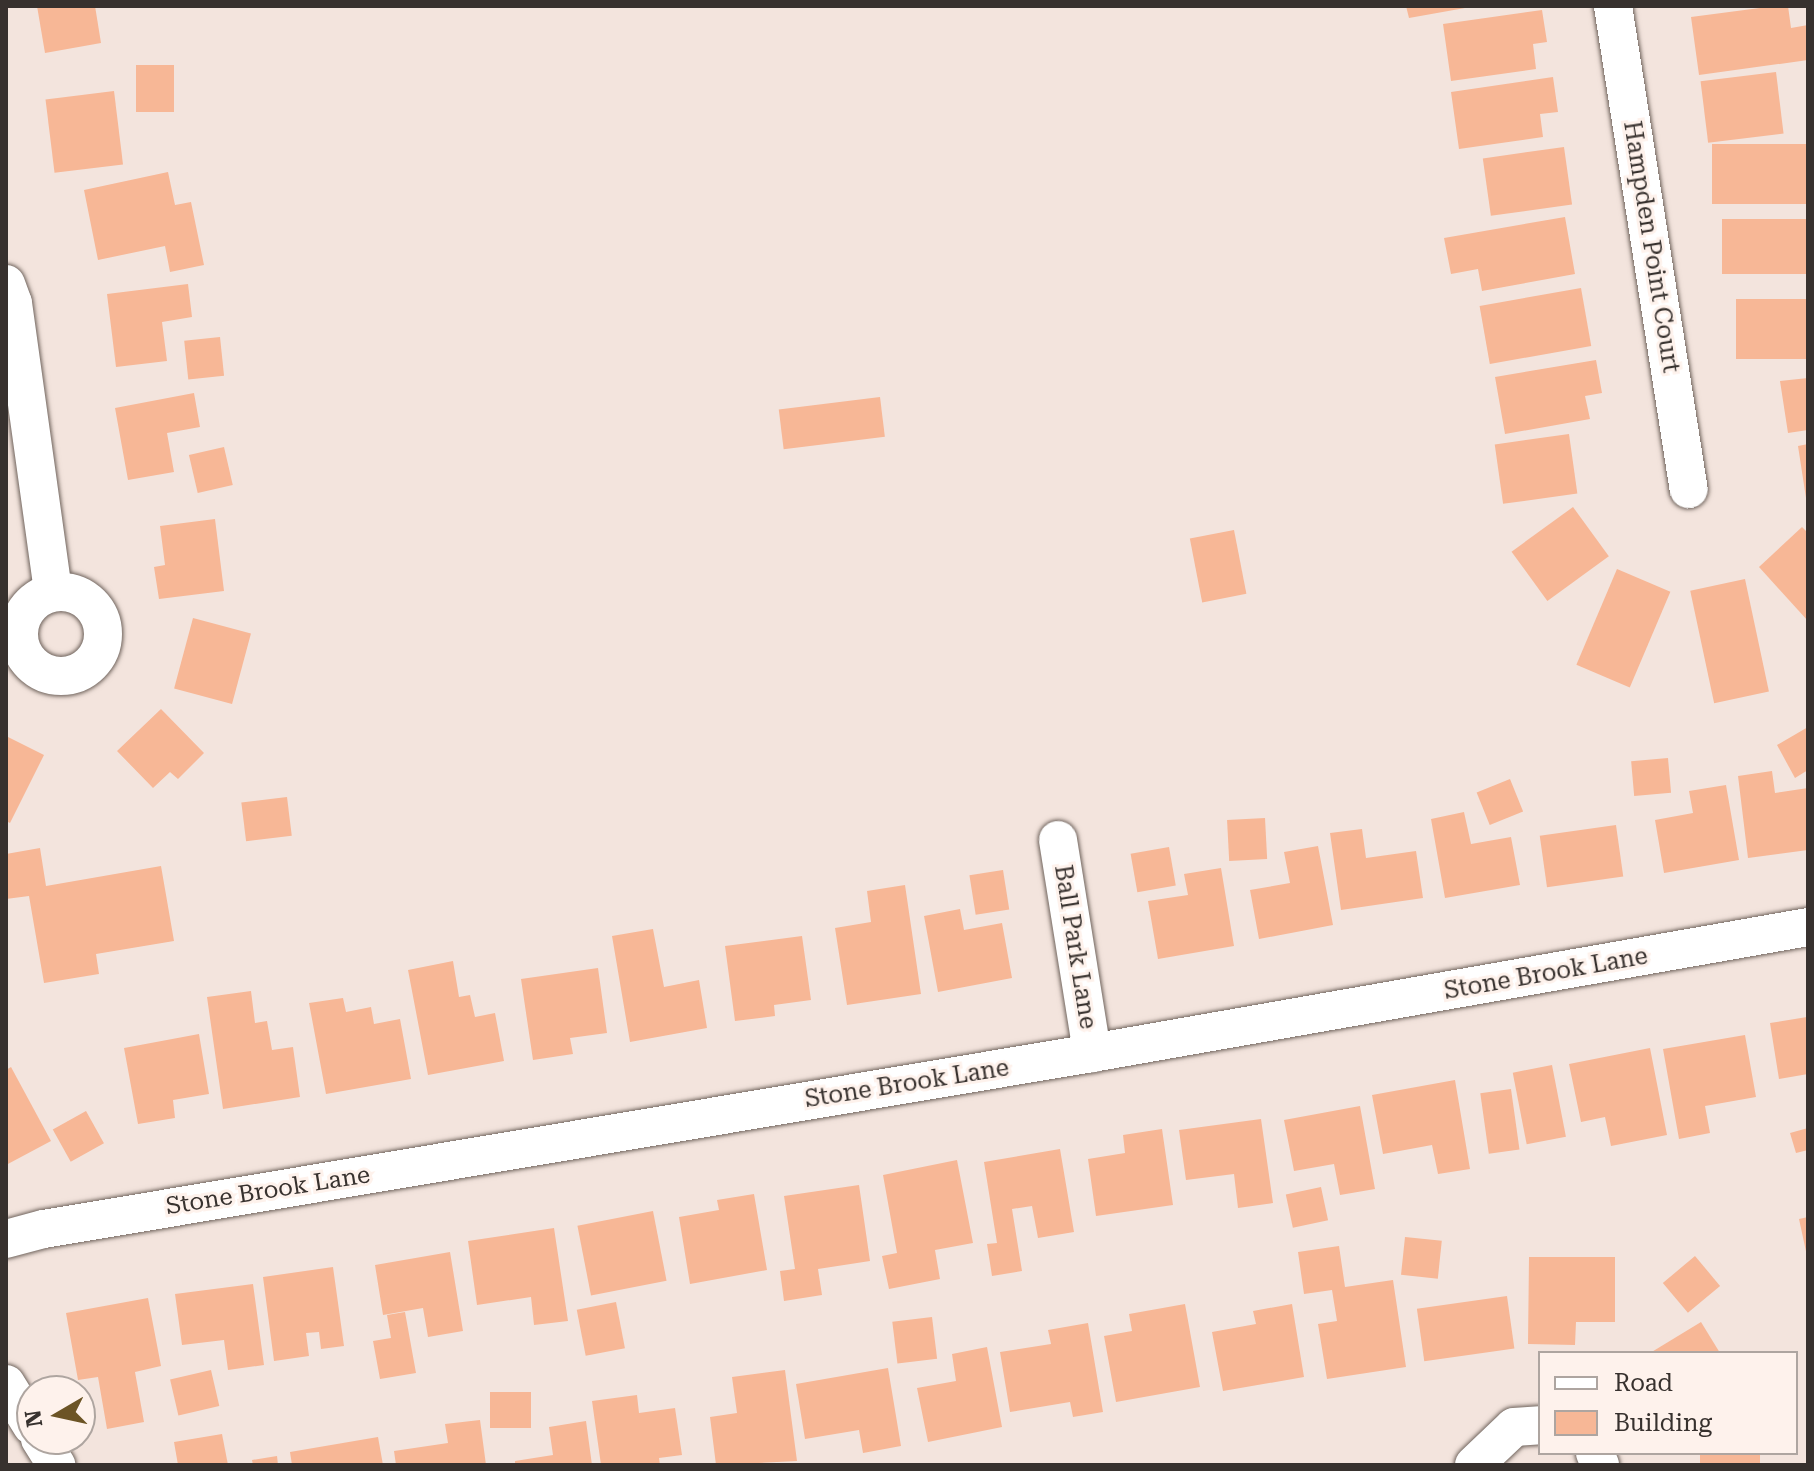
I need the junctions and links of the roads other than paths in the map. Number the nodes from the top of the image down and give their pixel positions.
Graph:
1 (1613, 6) edge
2 (6, 284) edge
3 (1689, 489) dead end
4 (53, 592) dead end
5 (1058, 840) dead end
6 (1808, 927) edge
7 (1092, 1053) junction
8 (6, 1239) edge
9 (1538, 1425) edge
10 (1474, 1465) edge

1 - 3 street, Hampden Point Court
2 - 4 street
5 - 7 street, Ball Park Lane
6 - 7 street, Stone Brook Lane
7 - 8 street, Stone Brook Lane
9 - 10 street

